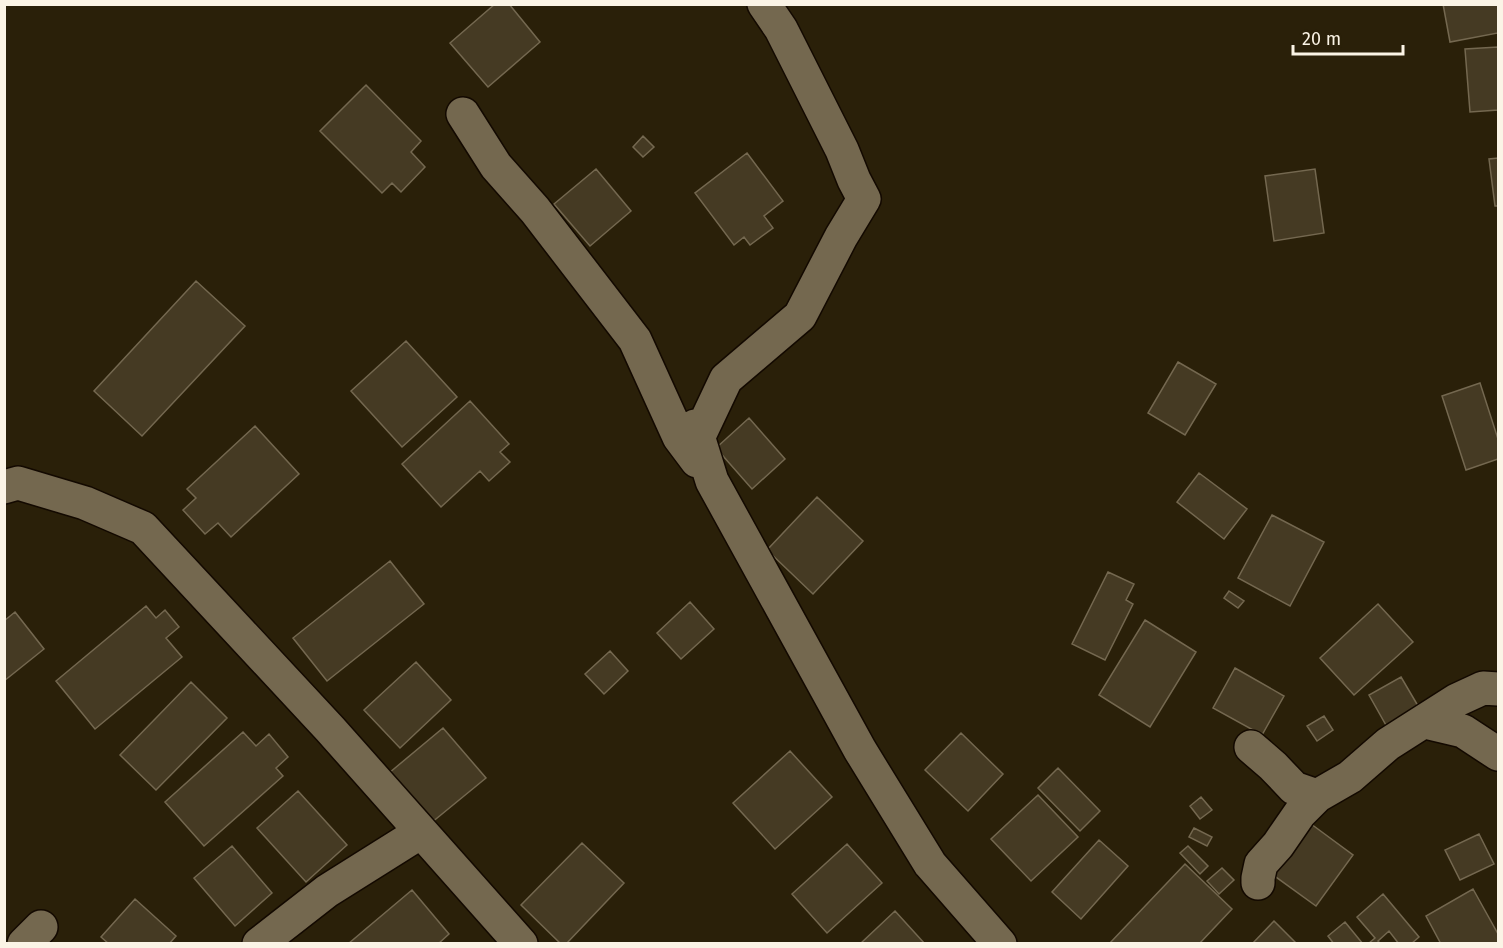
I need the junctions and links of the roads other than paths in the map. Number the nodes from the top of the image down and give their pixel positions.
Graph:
1 (765, 4) edge
2 (463, 114) dead end
3 (712, 482) junction
4 (4, 487) edge
5 (1498, 689) edge
6 (1425, 722) junction
7 (1251, 747) dead end
8 (1498, 754) edge
9 (1317, 796) junction
10 (421, 832) junction
11 (1258, 883) dead end
12 (259, 944) edge
13 (521, 944) edge
14 (1000, 944) edge

1 - 3 street
2 - 3 street
3 - 14 street
4 - 10 street
5 - 6 street
6 - 8 street
6 - 9 street
7 - 9 street
9 - 11 street
10 - 12 street
10 - 13 street

